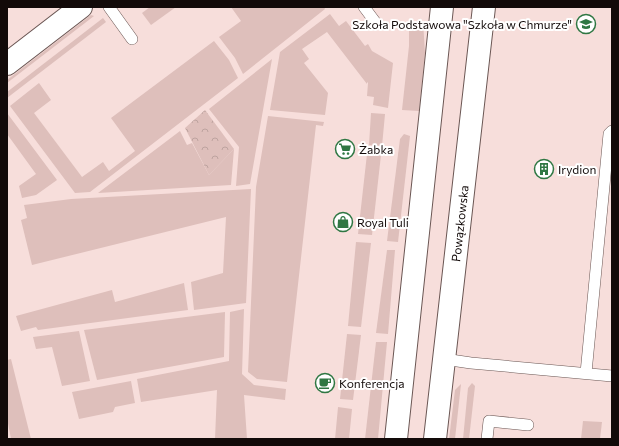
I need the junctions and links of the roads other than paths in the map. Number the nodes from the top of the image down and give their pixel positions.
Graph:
1 (81, 7) edge
2 (108, 7) edge
3 (364, 7) edge
4 (442, 7) edge
5 (484, 7) edge
6 (376, 23) dead end
7 (132, 39) dead end
8 (7, 64) edge
9 (612, 131) edge
10 (444, 359) junction
11 (586, 373) junction
12 (612, 376) edge
13 (528, 425) dead end
14 (396, 439) edge
15 (435, 439) edge
16 (487, 439) edge

1 - 8 main road
2 - 7 lane
3 - 6 lane
4 - 14 main road
5 - 10 main road, Powązkowska
9 - 11 lane
10 - 11 lane
10 - 15 main road, Powązkowska
11 - 12 lane
13 - 16 lane

